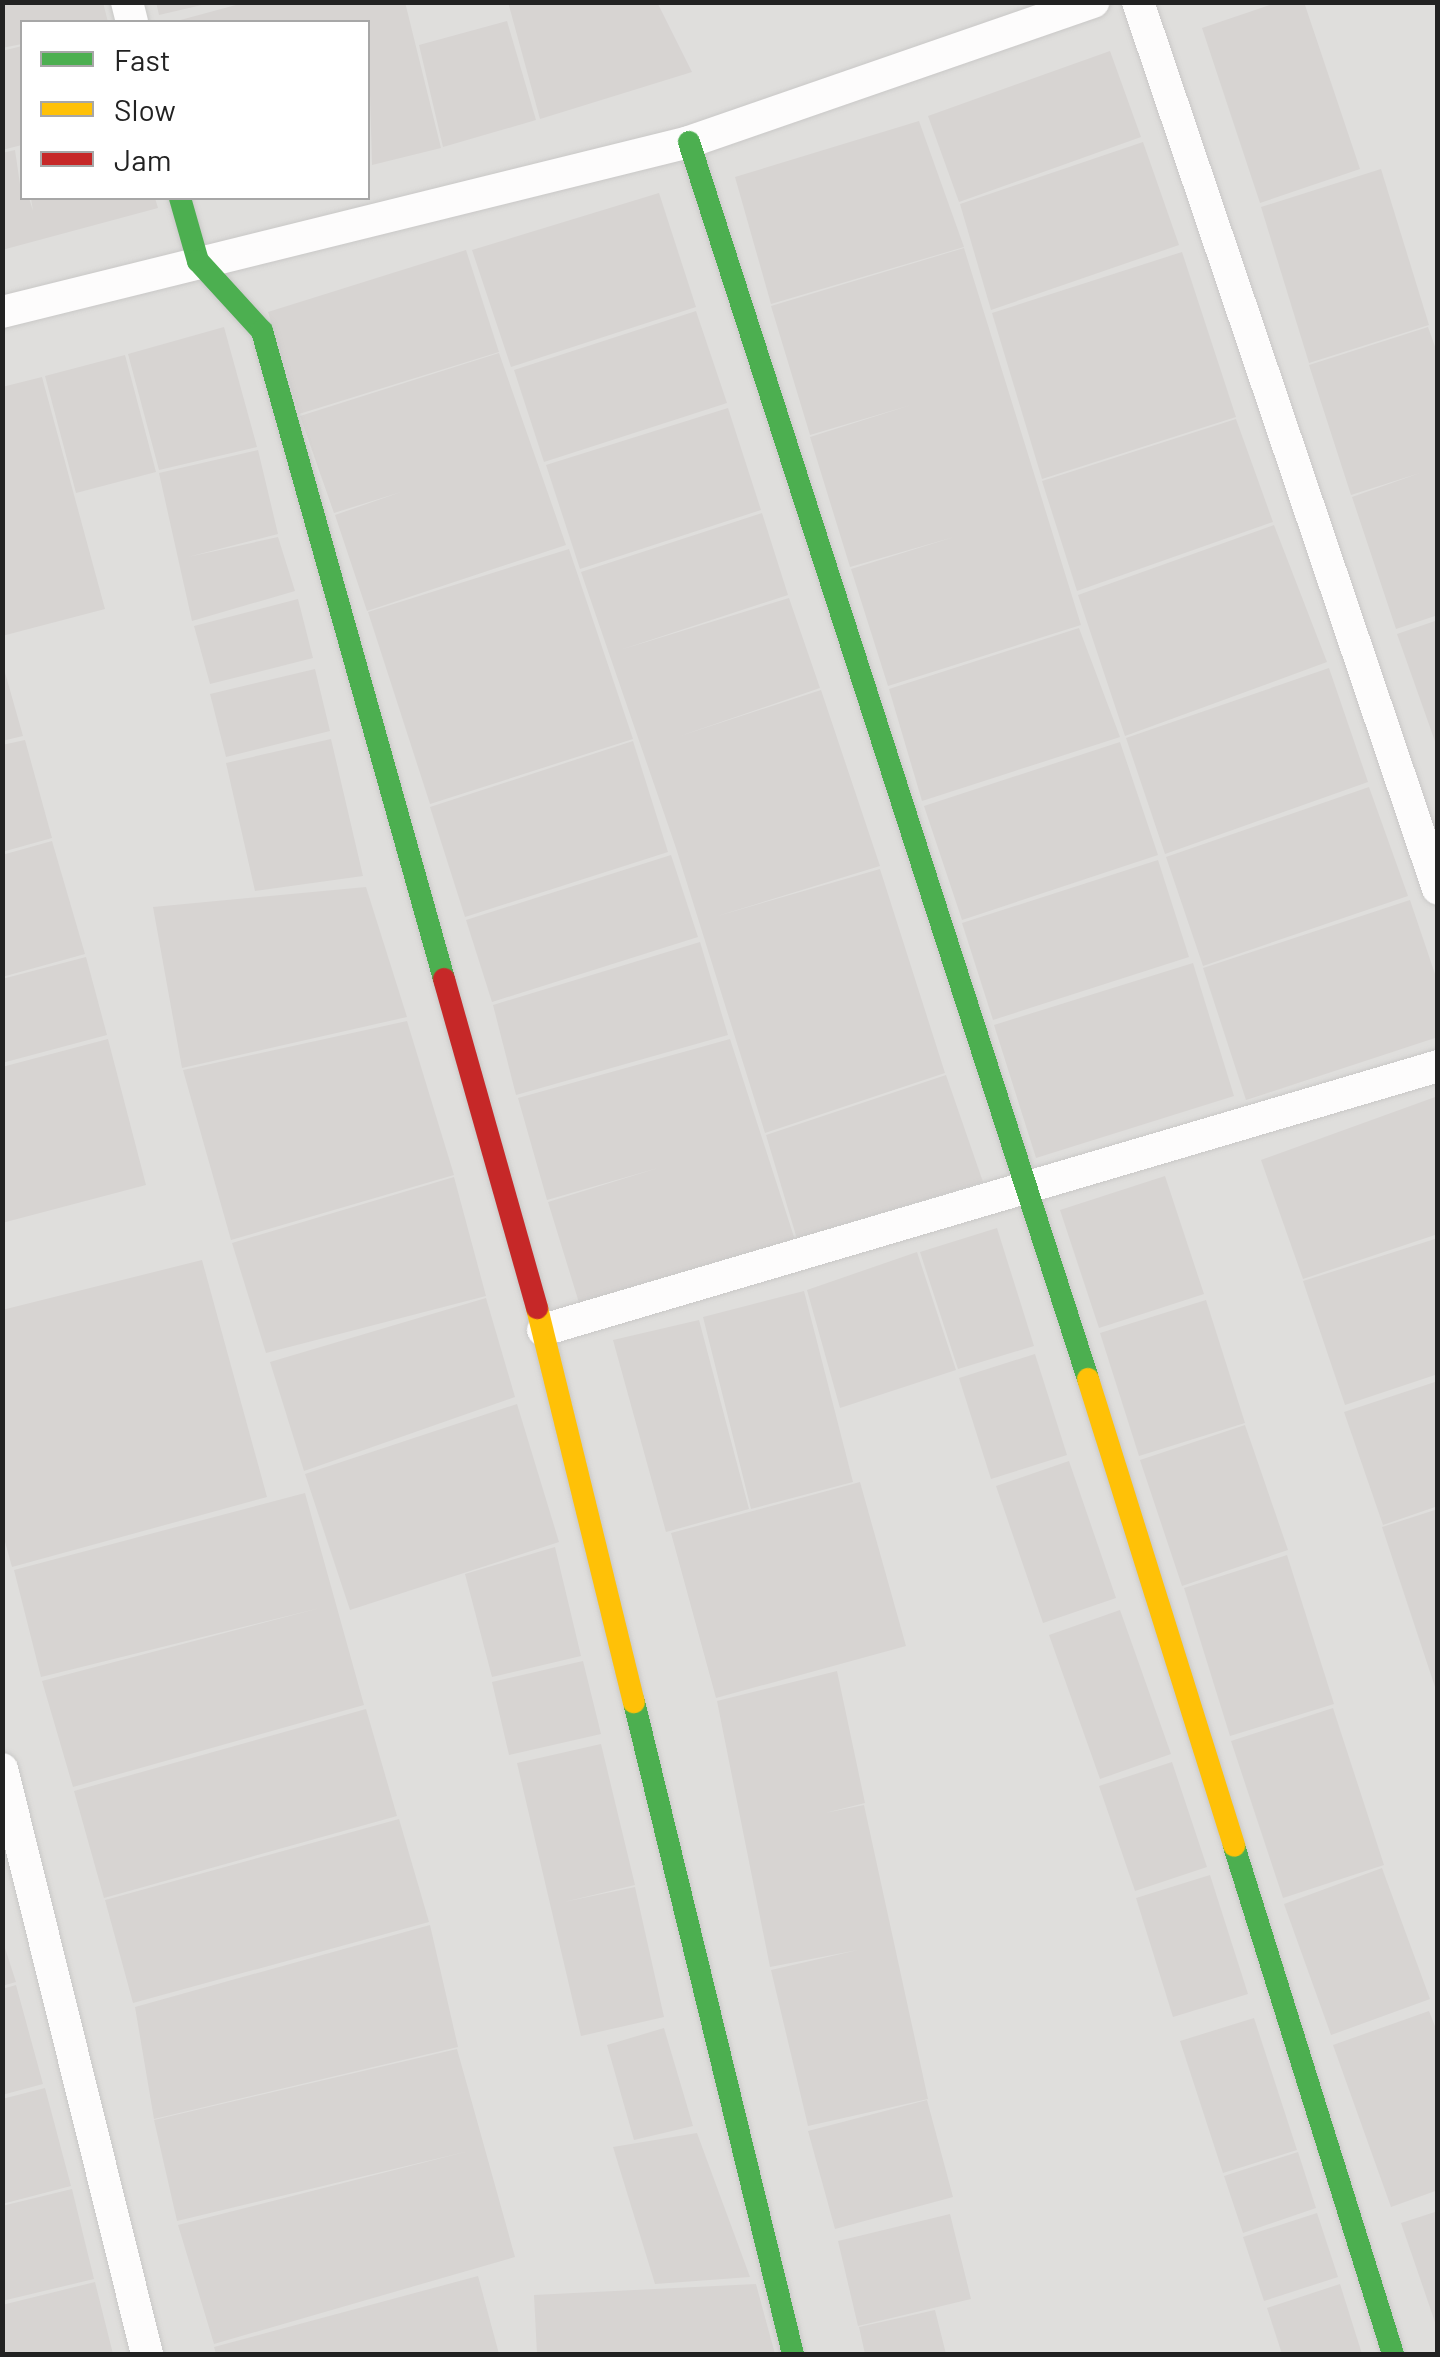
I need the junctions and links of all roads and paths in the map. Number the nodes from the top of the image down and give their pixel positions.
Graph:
1 (1094, 2) edge
2 (1138, 2) edge
3 (689, 142) junction
4 (181, 200) edge
5 (198, 261) junction
6 (2, 312) edge
7 (1438, 889) edge
8 (1438, 1066) edge
9 (1029, 1190) junction
10 (543, 1330) junction
11 (2, 1770) edge
12 (147, 2354) edge
13 (792, 2354) edge
14 (1393, 2354) edge

1 - 3 street
2 - 7 street
3 - 5 street
3 - 9 street
4 - 5 street
5 - 6 street
5 - 10 street
8 - 9 street
9 - 10 street
9 - 14 street
10 - 13 street
11 - 12 street

